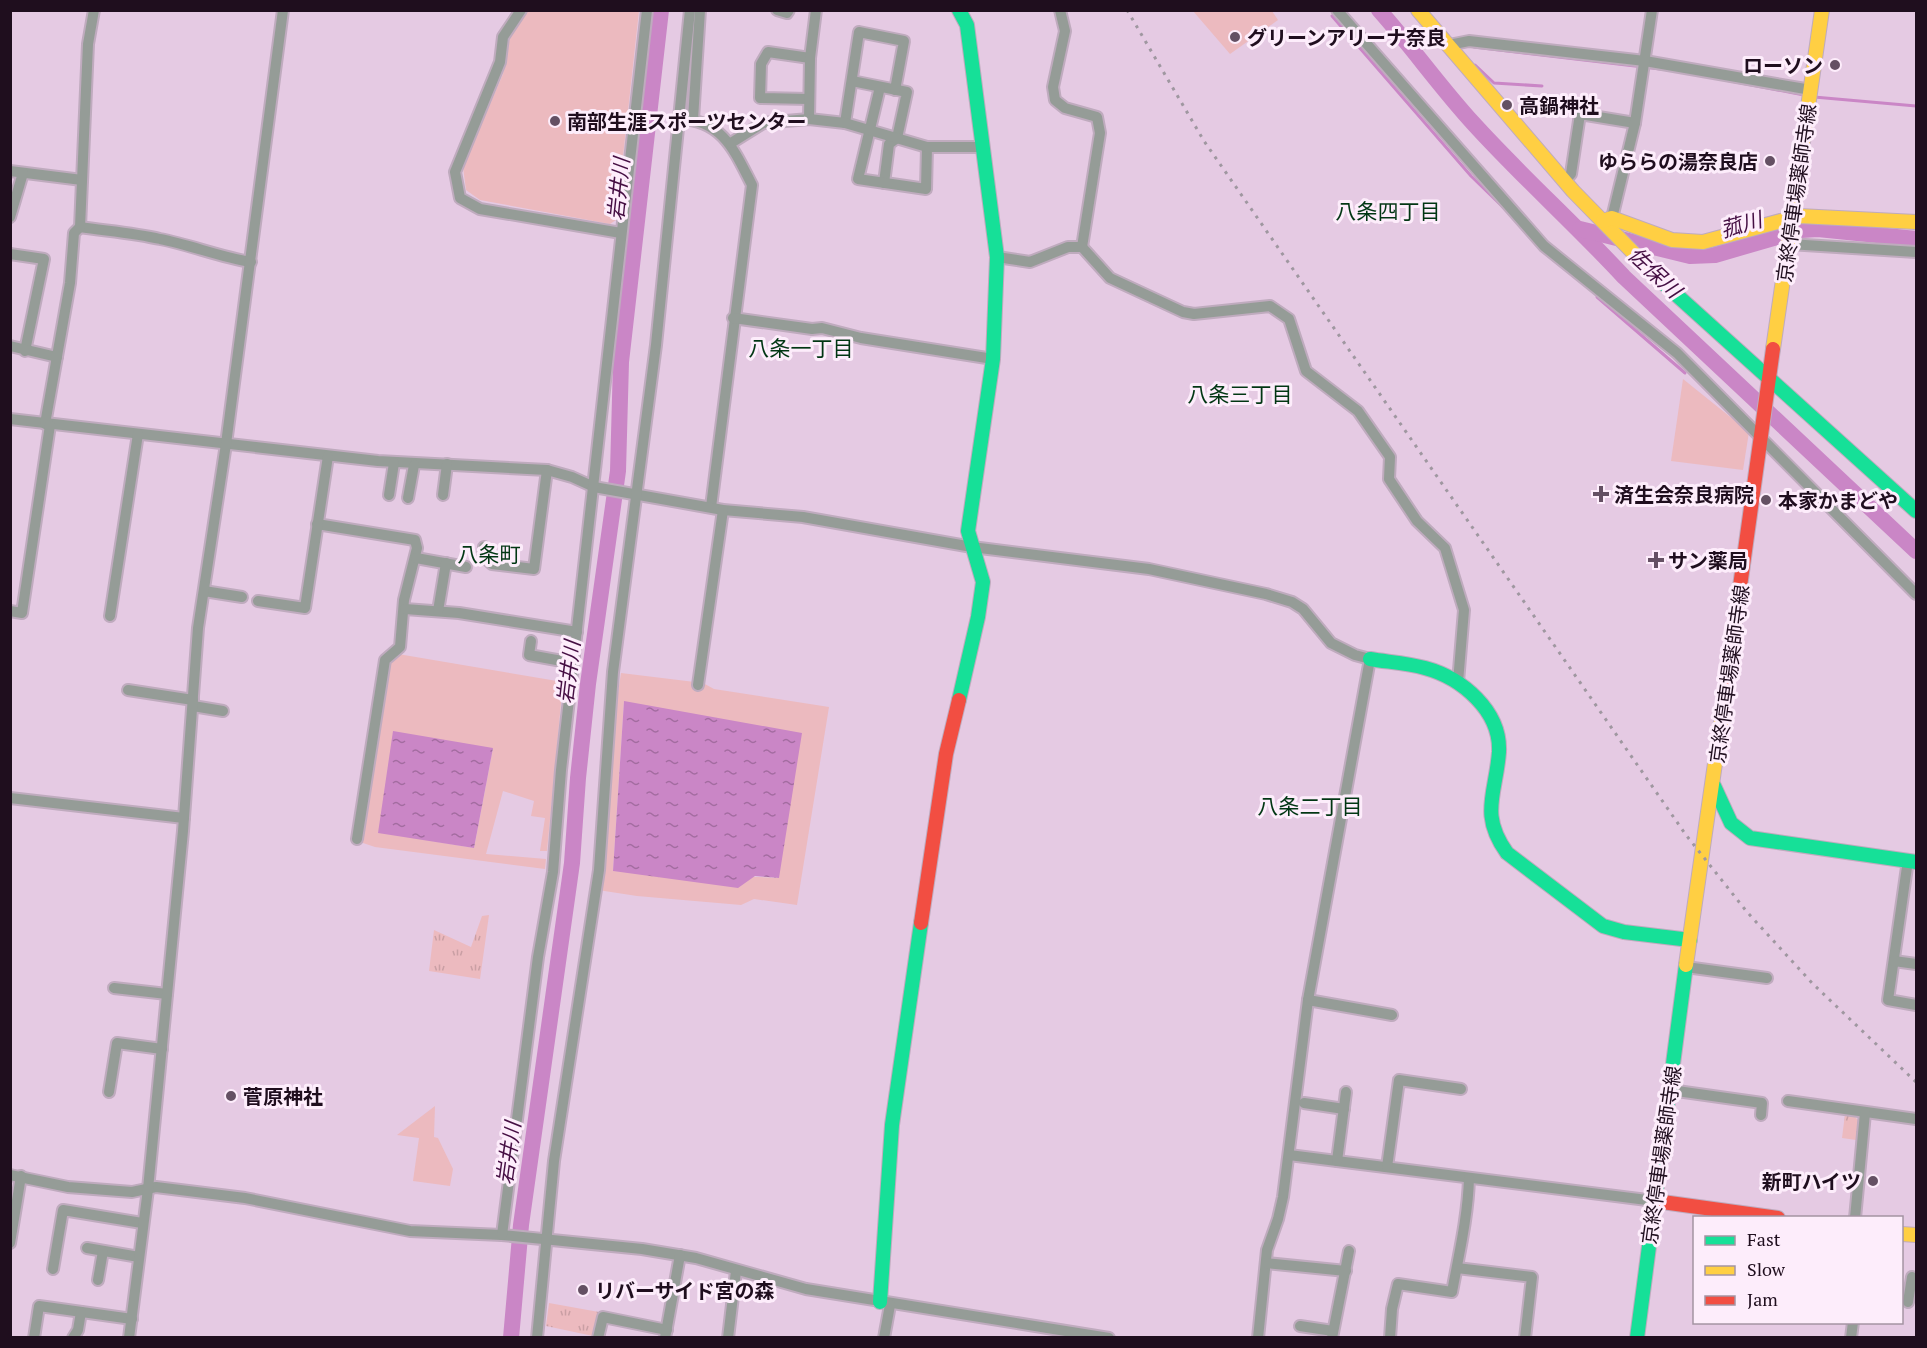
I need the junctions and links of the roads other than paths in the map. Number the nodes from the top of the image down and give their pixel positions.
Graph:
1 (94, 10) edge
2 (283, 10) edge
3 (521, 10) edge
4 (647, 10) edge
5 (690, 10) edge
6 (700, 10) edge
7 (777, 10) edge
8 (789, 10) edge
9 (816, 10) edge
10 (959, 10) edge
11 (1060, 10) edge
12 (1337, 10) edge
13 (1418, 10) edge
14 (1652, 10) edge
15 (1822, 10) edge
16 (1449, 45) junction
17 (810, 58) junction
18 (1645, 61) junction
19 (852, 81) junction
20 (880, 87) junction
21 (895, 90) junction
22 (1811, 90) junction
23 (810, 99) junction
24 (680, 119) junction
25 (693, 119) junction
26 (809, 119) junction
27 (845, 123) junction
28 (1635, 123) junction
29 (869, 130) junction
30 (897, 138) junction
31 (731, 143) junction
32 (927, 147) junction
33 (982, 147) junction
34 (10, 171) edge
35 (23, 172) junction
36 (82, 180) junction
37 (1564, 180) junction
38 (884, 183) junction
39 (10, 218) edge
40 (1608, 220) junction
41 (1792, 221) junction
42 (1917, 222) edge
43 (80, 227) junction
44 (621, 233) junction
45 (1790, 243) junction
46 (1082, 247) junction
47 (1917, 252) edge
48 (10, 254) edge
49 (997, 257) junction
50 (250, 262) junction
51 (733, 318) junction
52 (10, 346) edge
53 (25, 351) junction
54 (57, 357) junction
55 (993, 360) junction
56 (1769, 383) junction
57 (10, 419) edge
58 (48, 424) junction
59 (138, 434) junction
60 (1760, 434) junction
61 (226, 444) junction
62 (328, 456) junction
63 (394, 463) junction
64 (447, 464) junction
65 (414, 465) junction
66 (547, 470) junction
67 (596, 488) junction
68 (633, 494) junction
69 (389, 495) dead end
70 (443, 495) dead end
71 (408, 498) dead end
72 (711, 507) junction
73 (723, 510) junction
74 (1917, 511) edge
75 (317, 524) junction
76 (484, 547) dead end
77 (972, 547) junction
78 (416, 558) junction
79 (446, 563) junction
80 (466, 567) dead end
81 (204, 591) junction
82 (1917, 594) edge
83 (242, 597) dead end
84 (258, 601) dead end
85 (405, 609) junction
86 (10, 611) edge
87 (438, 611) junction
88 (110, 616) dead end
89 (577, 632) junction
90 (531, 641) dead end
91 (1370, 659) junction
92 (573, 663) junction
93 (1458, 682) junction
94 (698, 685) dead end
95 (128, 690) dead end
96 (193, 703) junction
97 (223, 711) dead end
98 (1713, 783) junction
99 (10, 798) edge
100 (184, 818) junction
101 (357, 839) dead end
102 (1912, 861) edge
103 (1690, 940) junction
104 (1894, 961) junction
105 (1917, 964) edge
106 (1686, 967) junction
107 (1767, 978) dead end
108 (114, 988) dead end
109 (167, 994) junction
110 (1308, 1000) junction
111 (1917, 1005) edge
112 (1392, 1015) dead end
113 (162, 1049) junction
114 (1461, 1089) dead end
115 (1670, 1090) junction
116 (108, 1092) dead end
117 (1346, 1092) dead end
118 (1788, 1101) dead end
119 (1304, 1103) dead end
120 (1344, 1109) junction
121 (1865, 1113) junction
122 (1761, 1115) dead end
123 (1917, 1119) edge
124 (1289, 1155) junction
125 (1337, 1161) junction
126 (1387, 1167) junction
127 (16, 1176) edge
128 (1469, 1178) junction
129 (148, 1189) junction
130 (1655, 1201) junction
131 (1764, 1216) edge
132 (1855, 1216) edge
133 (142, 1223) junction
134 (504, 1235) junction
135 (543, 1239) junction
136 (10, 1243) edge
137 (87, 1248) dead end
138 (103, 1251) junction
139 (1349, 1251) dead end
140 (680, 1255) junction
141 (139, 1257) junction
142 (1266, 1263) junction
143 (1456, 1268) junction
144 (53, 1269) dead end
145 (736, 1271) junction
146 (1346, 1271) junction
147 (1912, 1277) dead end
148 (98, 1280) dead end
149 (1909, 1302) edge
150 (885, 1303) junction
151 (81, 1312) junction
152 (132, 1319) junction
153 (1300, 1326) dead end
154 (666, 1334) edge
155 (1333, 1334) edge
156 (34, 1338) edge
157 (73, 1338) edge
158 (129, 1338) edge
159 (537, 1338) edge
160 (598, 1338) edge
161 (728, 1338) edge
162 (884, 1338) edge
163 (1109, 1338) edge
164 (1258, 1338) edge
165 (1390, 1338) edge
166 (1525, 1338) edge
167 (1637, 1338) edge

1 - 36 street
2 - 50 street
3 - 44 street
4 - 44 street
5 - 24 street
6 - 25 street
7 - 8 street
9 - 17 street
10 - 33 street
11 - 46 street
12 - 60 street
13 - 16 street
14 - 18 street
15 - 22 street, 京終停車場薬師寺線
16 - 18 street
16 - 37 street
17 - 23 street
17 - 23 street
18 - 22 street
18 - 28 street
19 - 20 street
19 - 21 street
19 - 27 street
20 - 21 street
20 - 29 street
21 - 30 street
22 - 41 street, 京終停車場薬師寺線
23 - 26 street
24 - 25 street
24 - 68 street
25 - 31 street
26 - 27 street
26 - 31 street
27 - 29 street
28 - 37 street
28 - 40 street
29 - 30 street
29 - 38 street
30 - 32 street
30 - 38 street
31 - 51 street
32 - 33 street
32 - 38 street
33 - 49 street
34 - 35 street
35 - 36 street
35 - 39 street
36 - 43 street
37 - 40 street
40 - 41 street
40 - 56 street
41 - 42 street
41 - 45 street, 京終停車場薬師寺線
43 - 50 street
43 - 54 street
44 - 67 street
45 - 47 street
45 - 56 street, 京終停車場薬師寺線
46 - 49 street
46 - 93 street
48 - 53 street
49 - 55 street
50 - 61 street
51 - 55 street
51 - 72 street
52 - 53 street
53 - 54 street
54 - 58 street
55 - 77 street
56 - 60 street, 京終停車場薬師寺線
56 - 74 street
57 - 58 street
58 - 59 street
58 - 86 street
59 - 61 street
59 - 88 street
60 - 82 street
60 - 98 street, 京終停車場薬師寺線
61 - 62 street
61 - 81 street
62 - 63 street
62 - 75 street
63 - 65 street
63 - 69 street
64 - 65 street
64 - 66 street
64 - 70 street
65 - 71 street
66 - 67 street
66 - 76 street
67 - 68 street
67 - 89 street
68 - 72 street
68 - 135 street
72 - 73 street
73 - 77 street
73 - 94 street
75 - 78 street
75 - 84 street
77 - 91 street
77 - 150 street
78 - 79 street
78 - 85 street
79 - 80 street
79 - 87 street
81 - 83 street
81 - 96 street
85 - 87 street
85 - 101 street
87 - 89 street
89 - 92 street
90 - 92 street
91 - 93 street
91 - 110 street
92 - 134 street
93 - 103 street
95 - 96 street
96 - 97 street
96 - 100 street
98 - 102 street
98 - 103 street, 京終停車場薬師寺線
99 - 100 street
100 - 109 street
102 - 104 street
103 - 106 street, 京終停車場薬師寺線
104 - 105 street
104 - 111 street
106 - 107 street
106 - 115 street, 京終停車場薬師寺線
108 - 109 street
109 - 113 street
110 - 112 street
110 - 124 street
113 - 116 street
113 - 129 street
114 - 126 street
115 - 122 street
115 - 130 street, 京終停車場薬師寺線
117 - 120 street
118 - 121 street
119 - 120 street
120 - 125 street
121 - 123 street
121 - 132 street
124 - 125 street
124 - 142 street
125 - 126 street
126 - 128 street
127 - 129 street
127 - 136 street
128 - 130 street
128 - 143 street
129 - 133 street
129 - 134 street
130 - 131 street
130 - 167 street, 京終停車場薬師寺線
133 - 141 street
133 - 144 street
134 - 135 street
135 - 140 street
135 - 159 street
137 - 138 street
138 - 141 street
138 - 148 street
139 - 146 street
140 - 145 street
140 - 154 street
141 - 152 street
142 - 146 street
142 - 164 street
143 - 165 street
143 - 166 street
145 - 150 street
145 - 161 street
146 - 155 street
147 - 149 street
150 - 162 street
150 - 163 street
151 - 152 street
151 - 156 street
151 - 157 street
152 - 158 street
153 - 155 street
154 - 160 street

